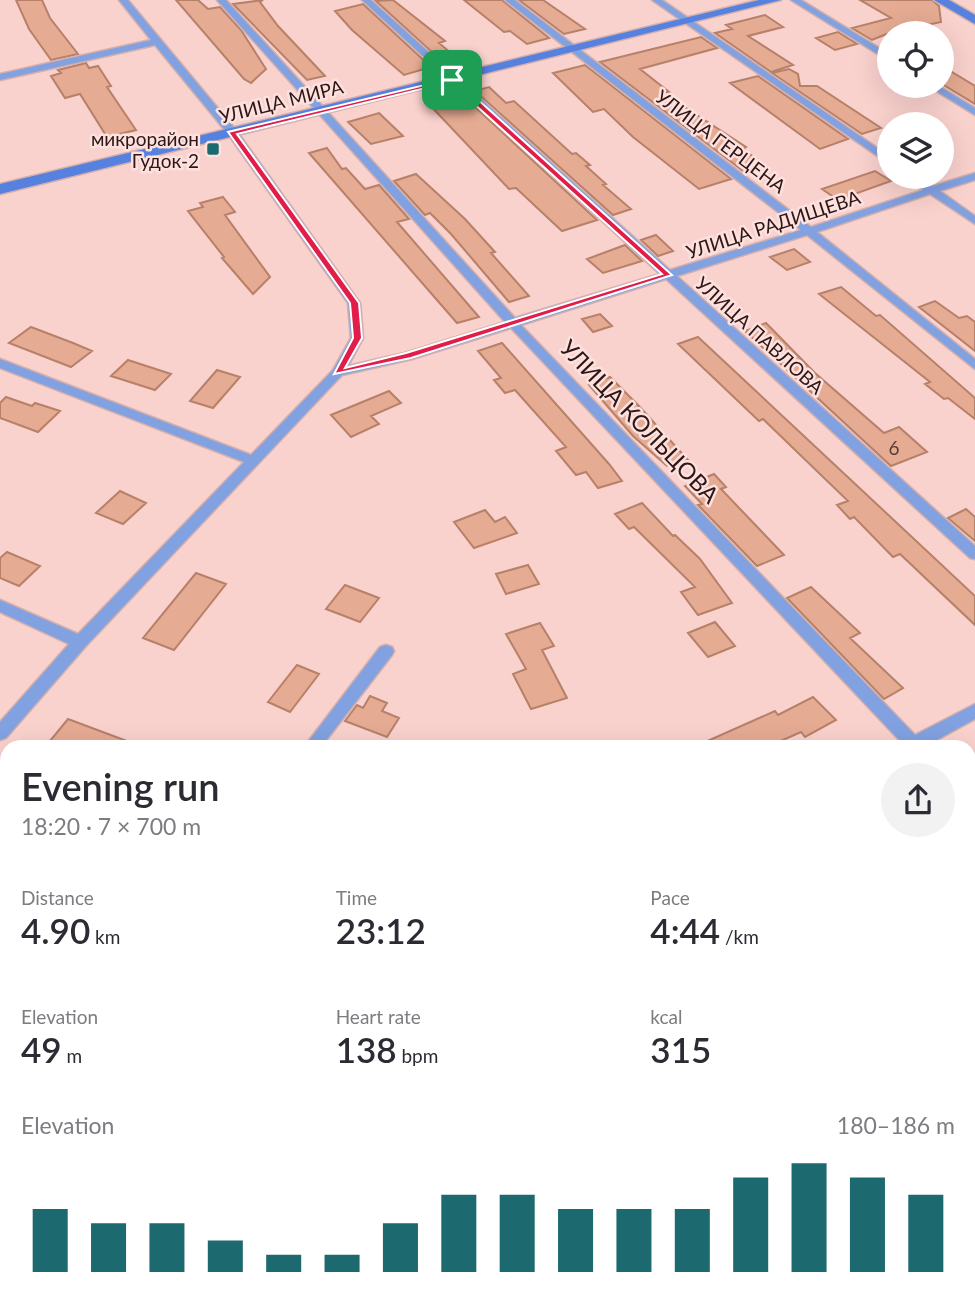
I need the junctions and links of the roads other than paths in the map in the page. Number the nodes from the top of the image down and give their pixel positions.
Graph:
1 (123, 0) edge
2 (221, 0) edge
3 (366, 0) edge
4 (509, 0) edge
5 (656, 0) edge
6 (775, 0) edge
7 (796, 0) edge
8 (940, 0) edge
9 (975, 20) edge
10 (688, 22) junction
11 (156, 42) junction
12 (572, 50) junction
13 (877, 51) edge
14 (0, 77) edge
15 (452, 80) junction
16 (952, 98) edge
17 (320, 110) junction
18 (975, 112) edge
19 (232, 132) junction
20 (877, 153) edge
21 (975, 176) edge
22 (0, 189) edge
23 (929, 189) edge
24 (932, 191) junction
25 (975, 220) edge
26 (809, 231) junction
27 (668, 275) junction
28 (512, 322) junction
29 (0, 363) edge
30 (975, 365) edge
31 (338, 372) junction
32 (251, 460) junction
33 (975, 554) edge
34 (0, 606) edge
35 (80, 642) junction
36 (386, 651) dead end
37 (975, 711) edge
38 (0, 733) edge
39 (318, 740) edge
40 (905, 740) edge
41 (922, 740) edge

1 - 11 street
2 - 17 street, УЛИЦА КОЛЬЦОВА
3 - 15 street, УЛИЦА ПАВЛОВА
4 - 12 street, УЛИЦА ГЕРЦЕНА
5 - 10 street
6 - 10 main road, УЛИЦА МИРА
7 - 13 street
8 - 9 main road
10 - 12 main road, УЛИЦА МИРА
10 - 20 street
11 - 14 street
11 - 19 street
12 - 15 main road, УЛИЦА МИРА
12 - 26 street, УЛИЦА ГЕРЦЕНА
15 - 17 main road, УЛИЦА МИРА
15 - 27 street, УЛИЦА ПАВЛОВА
16 - 18 street
17 - 19 main road, УЛИЦА МИРА
17 - 28 street, УЛИЦА КОЛЬЦОВА
19 - 22 main road, УЛИЦА МИРА
19 - 31 street
21 - 24 street, УЛИЦА РАДИЩЕВА
23 - 24 street
24 - 25 street
24 - 26 street, УЛИЦА РАДИЩЕВА
26 - 27 street, УЛИЦА РАДИЩЕВА
26 - 30 street, УЛИЦА ГЕРЦЕНА
27 - 28 street, УЛИЦА РАДИЩЕВА
27 - 33 street, УЛИЦА ПАВЛОВА
28 - 31 street, УЛИЦА РАДИЩЕВА
28 - 40 street, УЛИЦА КОЛЬЦОВА
29 - 32 street
31 - 32 street
32 - 35 street
34 - 35 street
35 - 38 street
36 - 39 street
37 - 41 street

